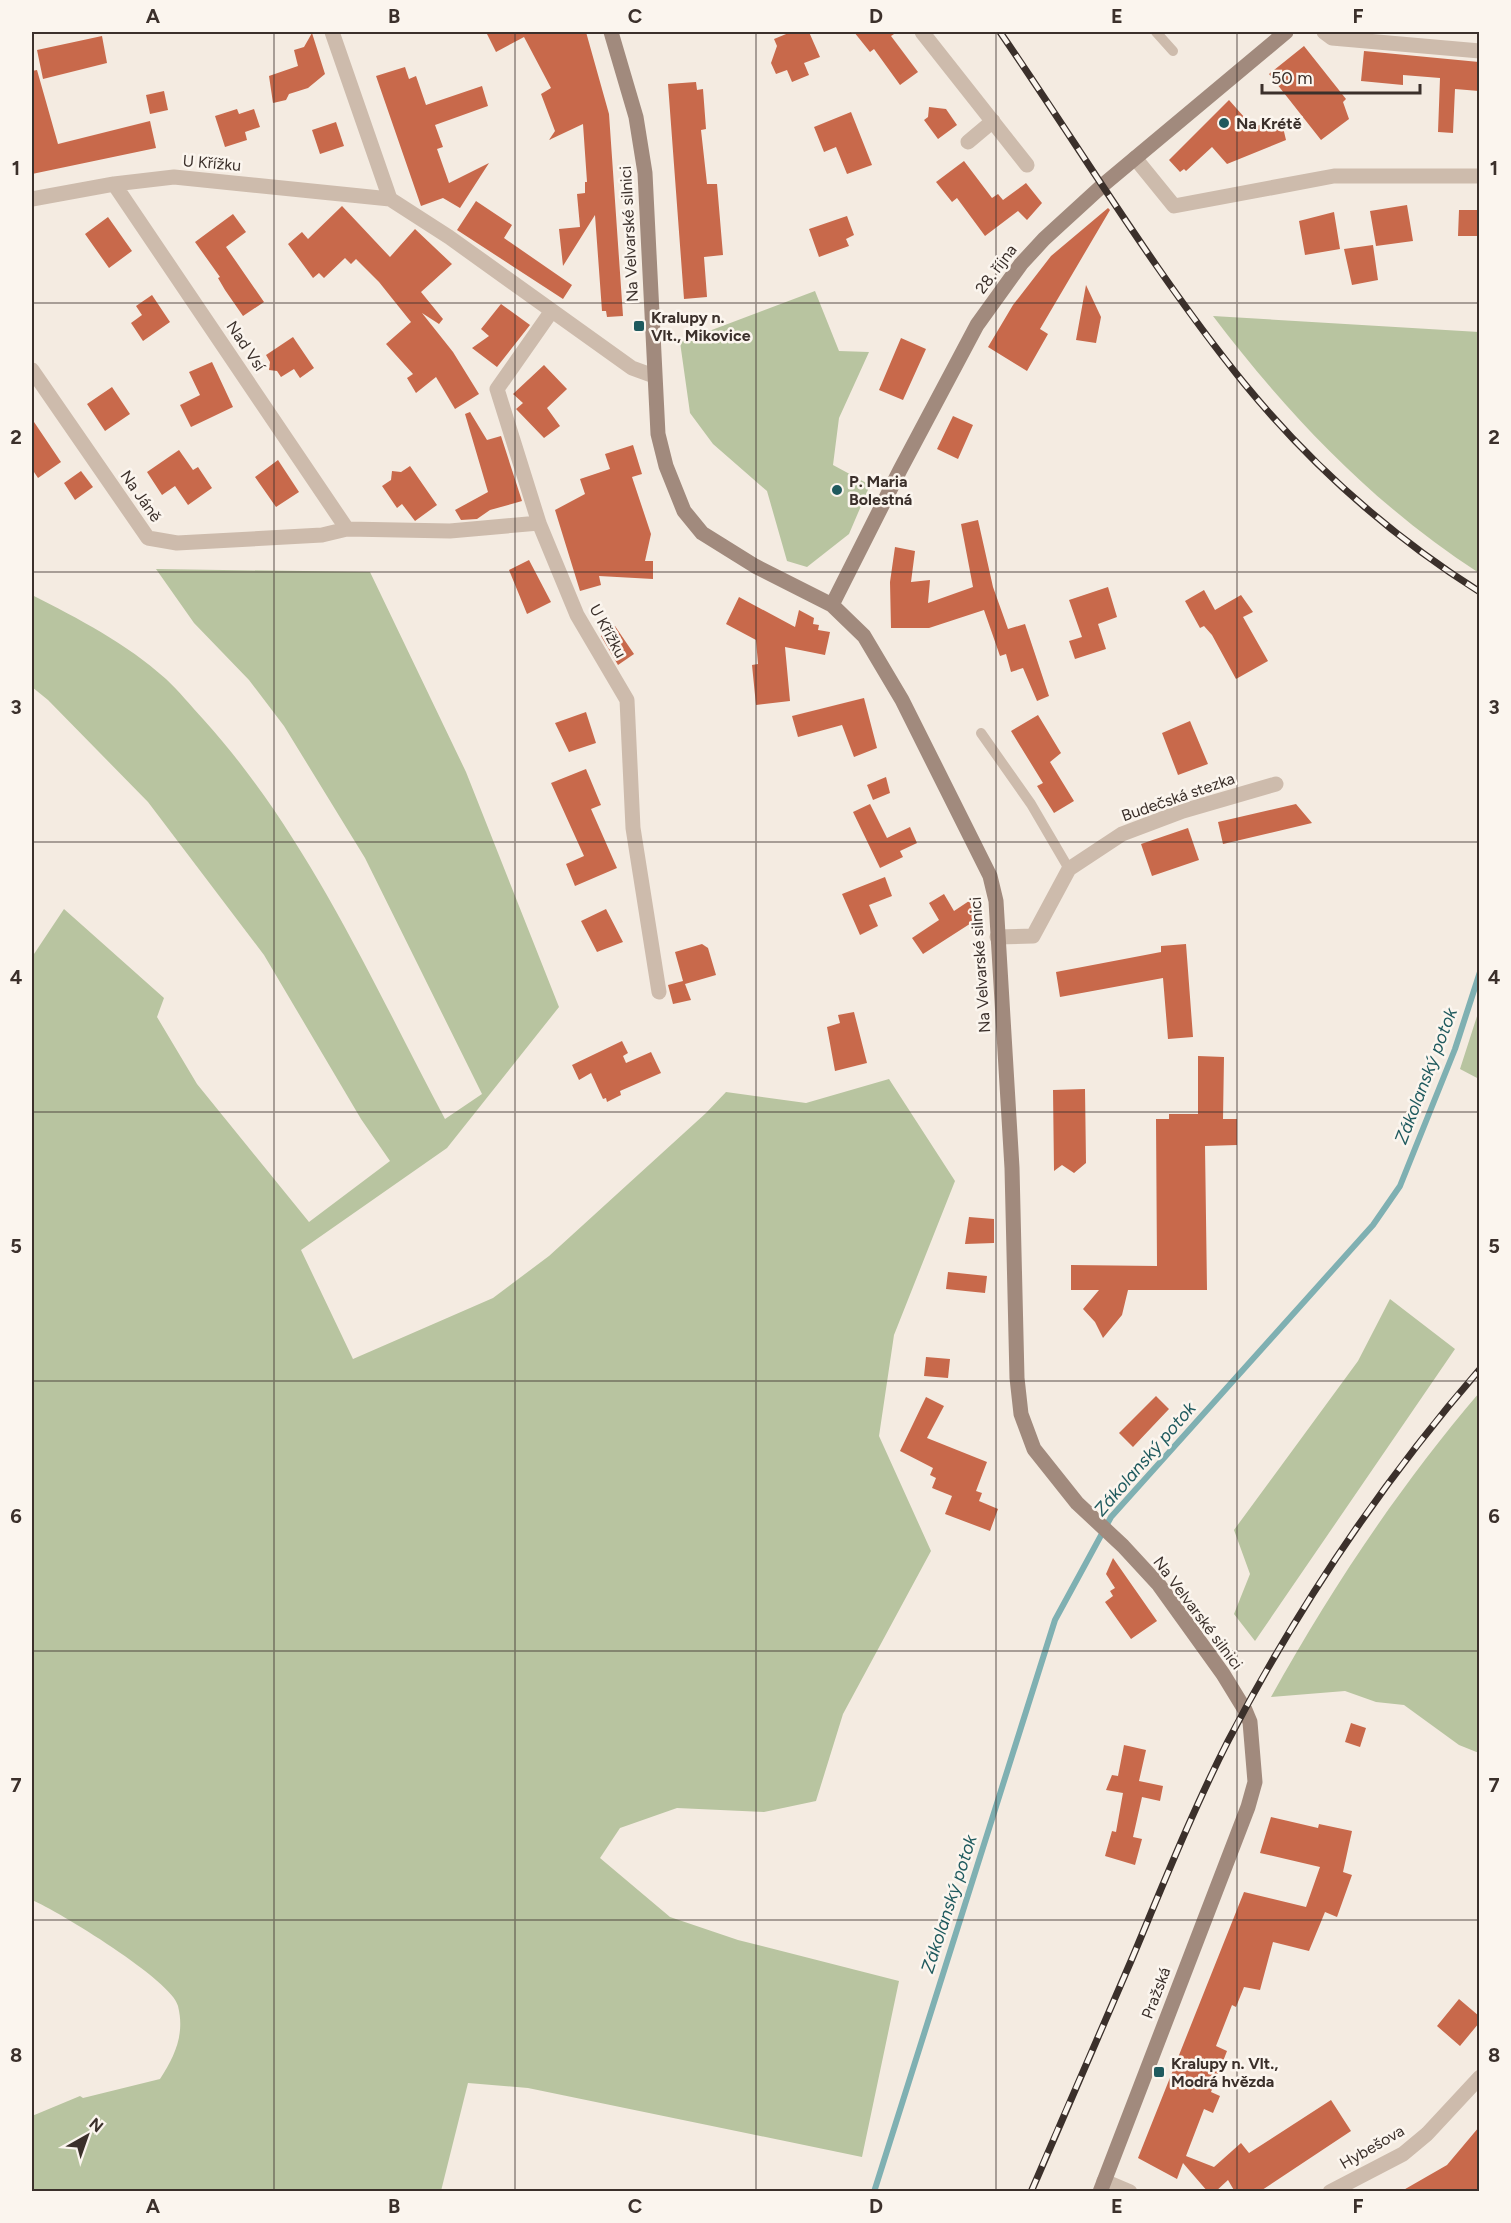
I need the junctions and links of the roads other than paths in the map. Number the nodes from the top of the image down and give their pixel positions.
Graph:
1 (332, 32) edge
2 (611, 32) edge
3 (922, 32) edge
4 (1155, 32) edge
5 (1286, 32) edge
6 (1324, 32) edge
7 (1173, 51) dead end
8 (1479, 51) edge
9 (993, 121) junction
10 (968, 142) dead end
11 (1135, 158) junction
12 (1027, 165) dead end
13 (1479, 177) edge
14 (114, 184) junction
15 (32, 199) edge
16 (390, 200) junction
17 (551, 312) junction
18 (32, 370) edge
19 (654, 376) junction
20 (539, 523) junction
21 (347, 529) junction
22 (832, 605) junction
23 (981, 734) dead end
24 (1276, 784) dead end
25 (1069, 869) junction
26 (997, 937) junction
27 (659, 992) dead end
28 (1248, 1807) joint
29 (1479, 2077) edge
30 (1102, 2186) edge
31 (1130, 2192) edge
32 (1330, 2192) edge

1 - 16 street
2 - 19 main road, Na Velvarské silnici
3 - 9 street
4 - 7 lane
5 - 11 main road, 28. října
6 - 8 street
9 - 10 street
9 - 12 street
11 - 13 street
11 - 22 main road, 28. října
14 - 15 street, U Křížku
14 - 16 street, U Křížku
14 - 21 street, Nad Vsí
16 - 17 street, U Křížku
17 - 19 street, U Křížku
17 - 20 street, U Křížku
18 - 21 street, Na Jáně
19 - 22 main road, Na Velvarské silnici
20 - 21 street, Na Jáně
20 - 27 street, U Křížku
22 - 26 main road, Na Velvarské silnici
23 - 25 lane
24 - 25 street, Budečská stezka
25 - 26 street, Budečská stezka
26 - 28 main road, Na Velvarské silnici
28 - 30 main road, Pražská
29 - 32 street, Hybešova
30 - 31 street

